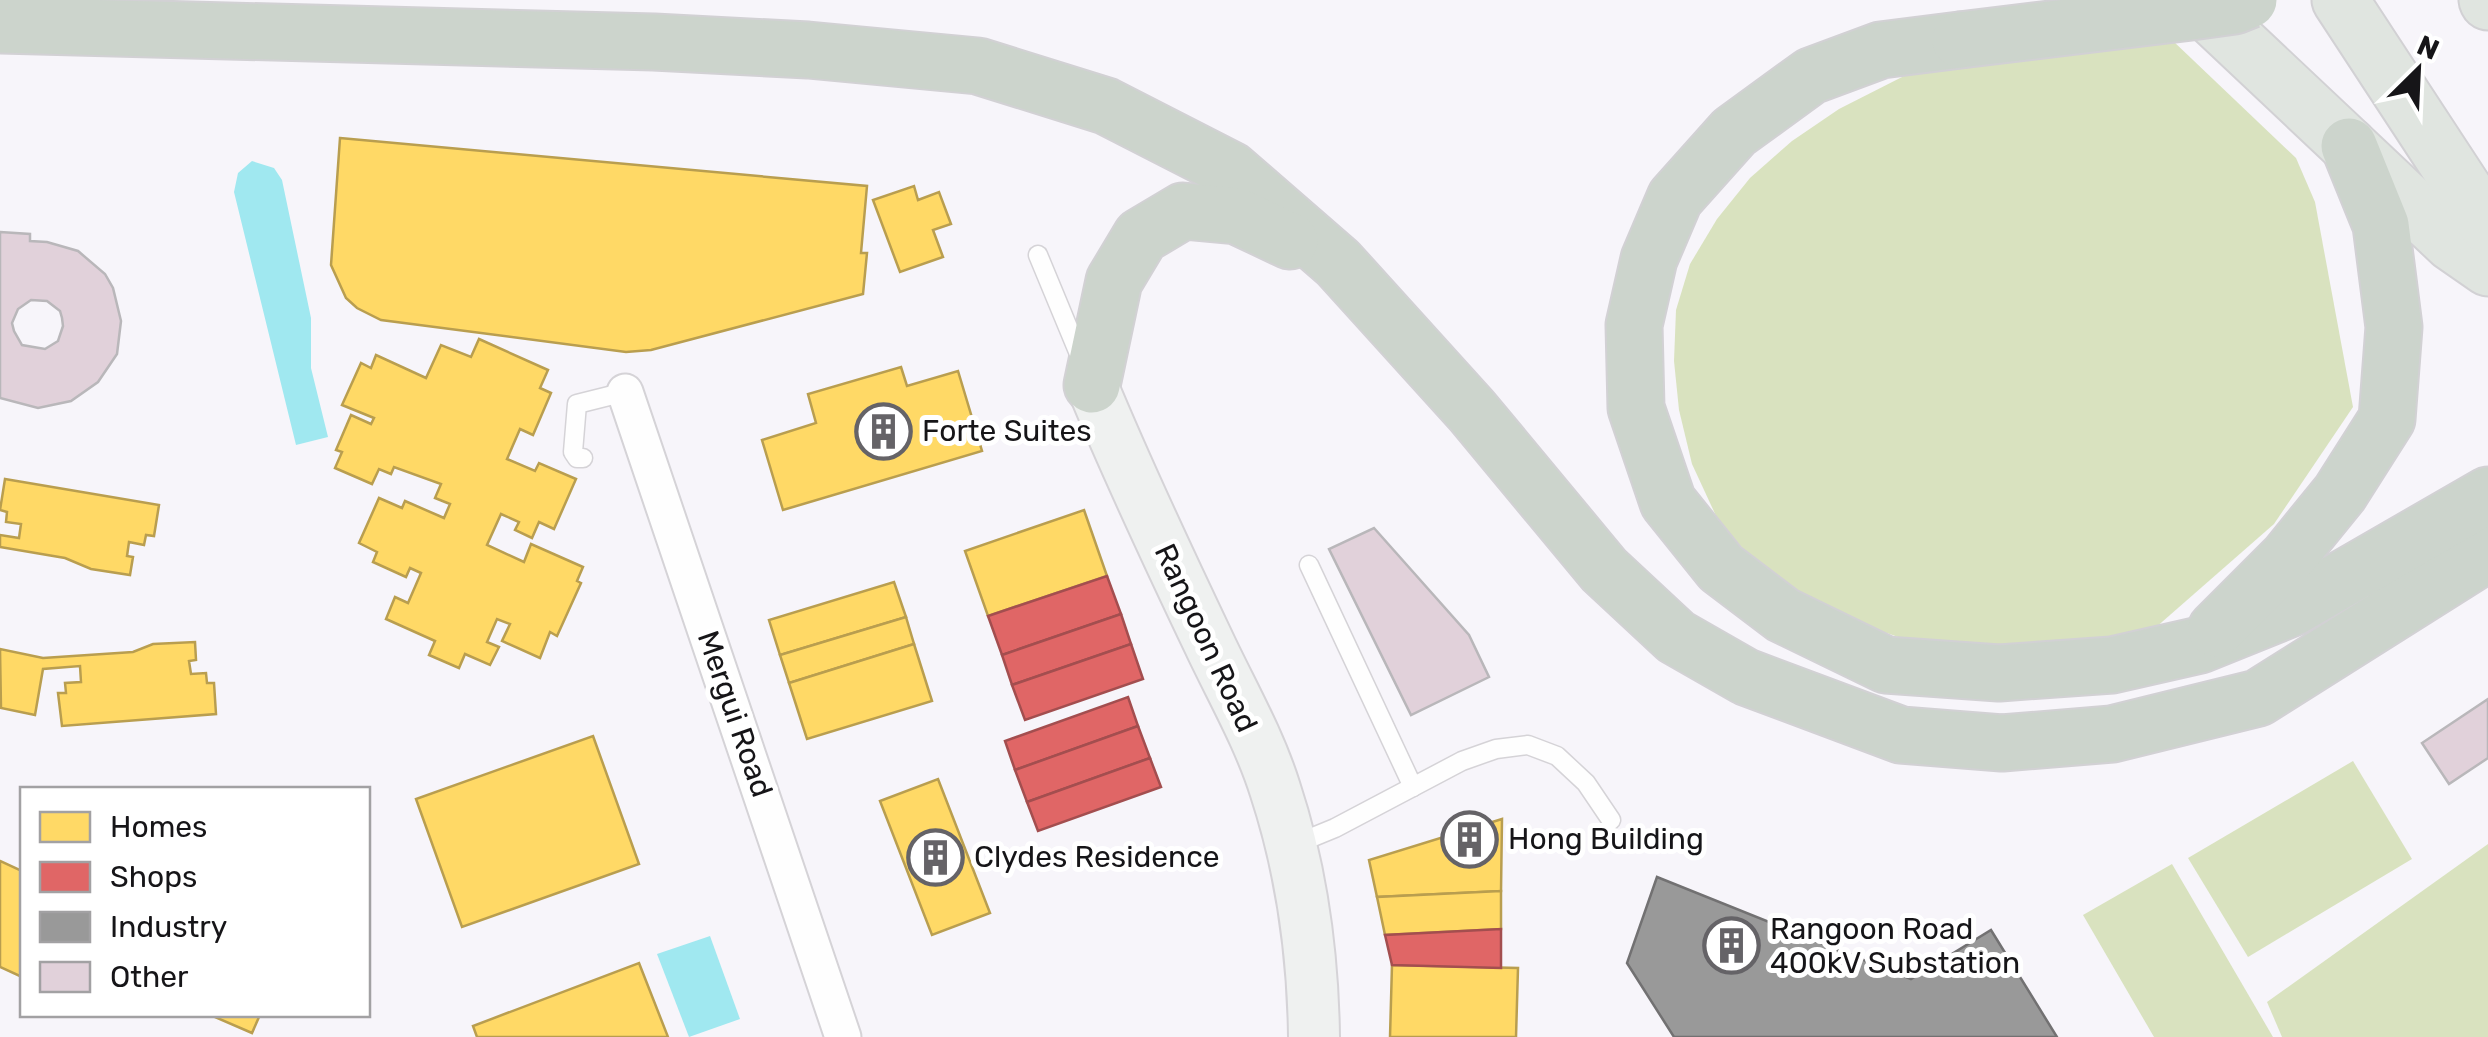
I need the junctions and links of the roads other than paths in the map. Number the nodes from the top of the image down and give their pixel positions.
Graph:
1 (2194, 0) edge
2 (2249, 0) edge
3 (2340, 0) edge
4 (0, 25) edge
5 (2348, 146) junction
6 (2488, 226) edge
7 (1038, 255) dead end
8 (1338, 263) junction
9 (2488, 268) edge
10 (1092, 385) junction
11 (625, 392) joint
12 (583, 458) dead end
13 (2488, 494) edge
14 (1309, 566) dead end
15 (2474, 570) edge
16 (2200, 645) junction
17 (1413, 787) junction
18 (1611, 820) dead end
19 (1292, 845) junction
20 (843, 1037) edge
21 (1314, 1037) edge

1 - 5 main road
2 - 16 highway, bridge
3 - 6 main road
4 - 8 highway
5 - 9 main road
5 - 16 highway
7 - 10 lane, Rangoon Road
8 - 10 highway
8 - 15 highway
10 - 19 street, Rangoon Road
11 - 12 lane
11 - 20 street, Mergui Road
13 - 16 highway
14 - 17 lane
17 - 18 lane
17 - 19 lane
19 - 21 street, Rangoon Road

